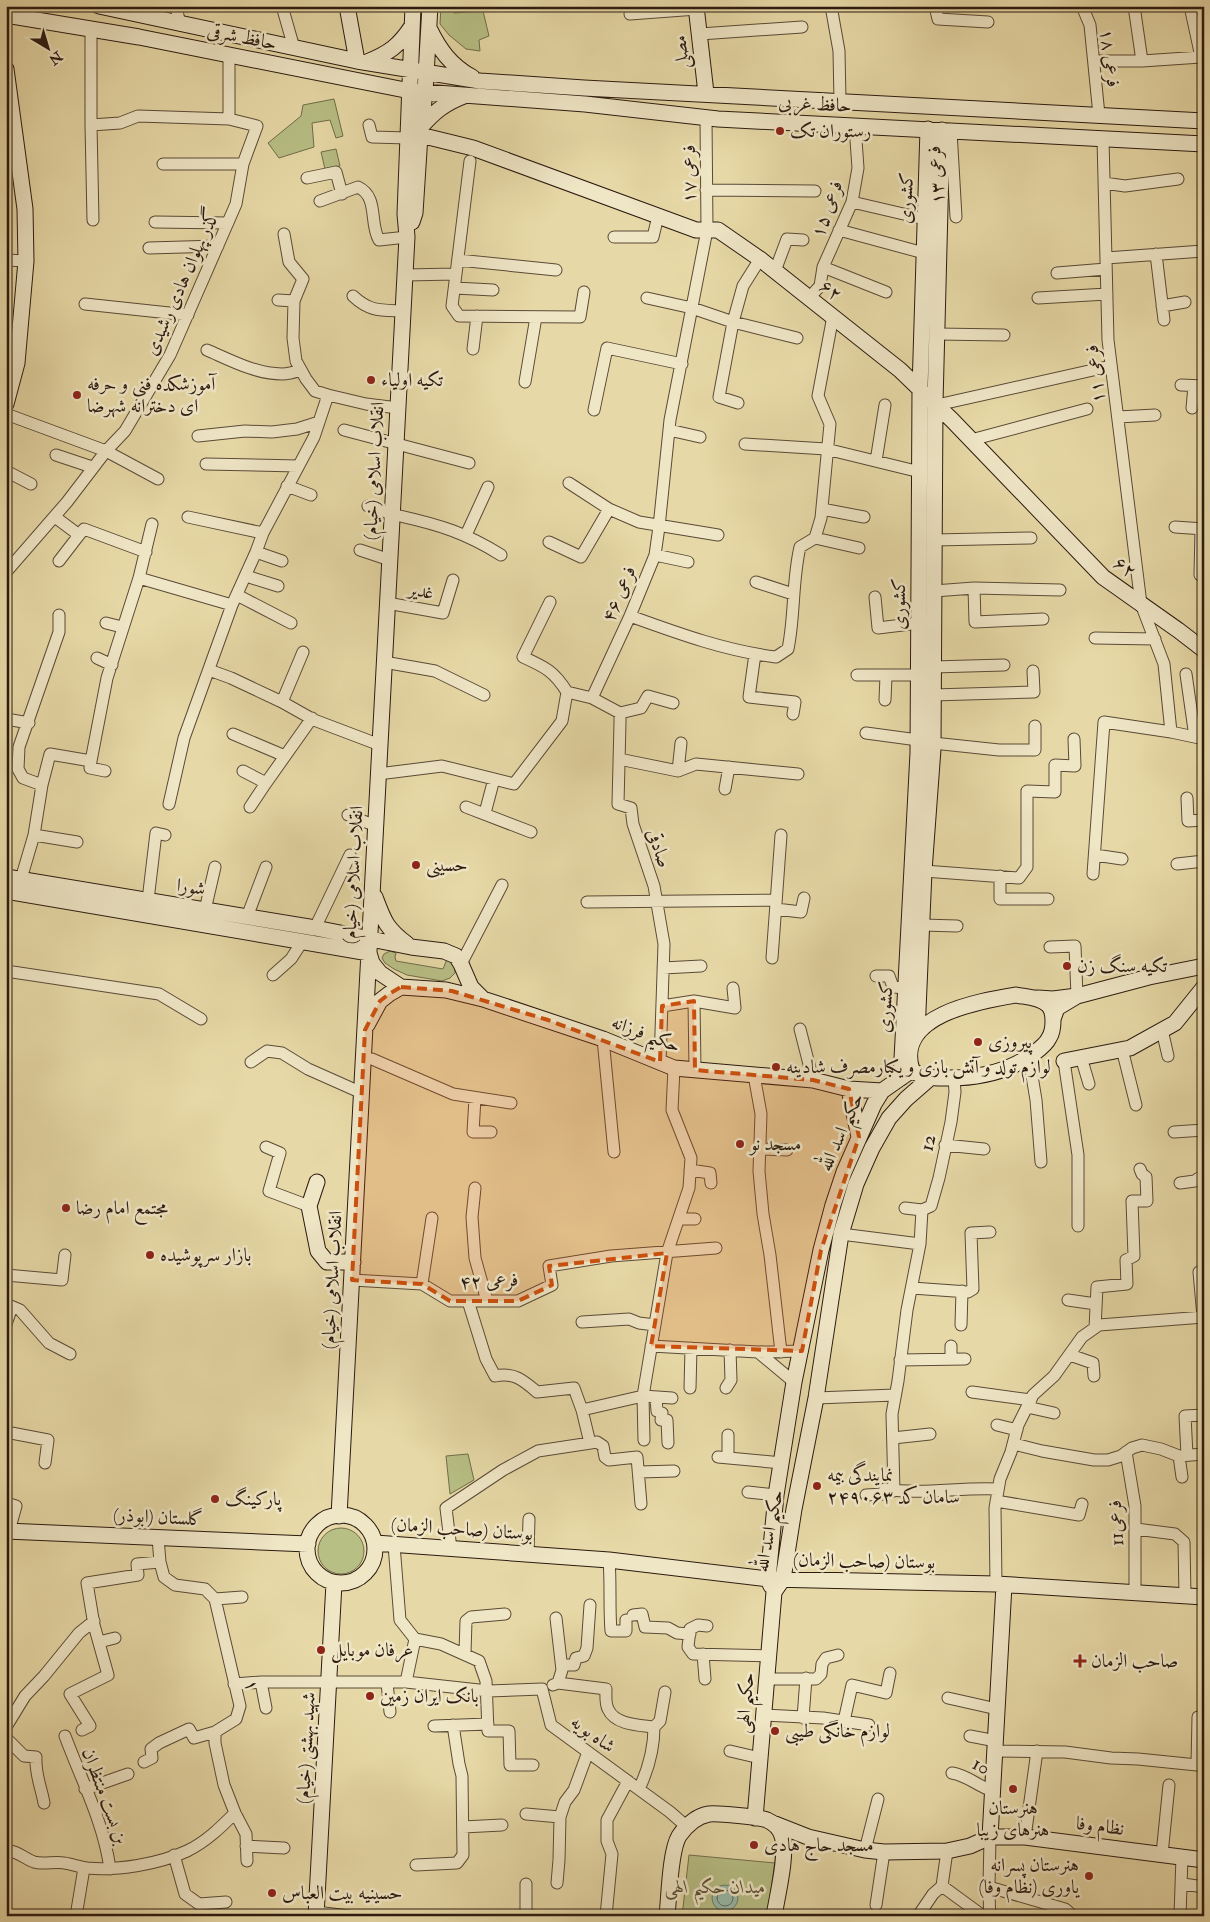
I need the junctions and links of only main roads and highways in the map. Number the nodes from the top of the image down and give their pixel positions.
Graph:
1 (99, 6) edge
2 (347, 6) edge
3 (414, 6) edge
4 (430, 6) edge
5 (696, 8) edge
6 (126, 12) junction
7 (6, 15) edge
8 (413, 25) junction
9 (429, 26) junction
10 (121, 34) junction
11 (362, 62) junction
12 (6, 69) edge
13 (411, 70) junction
14 (427, 71) junction
15 (480, 81) junction
16 (379, 84) junction
17 (584, 88) junction
18 (410, 91) junction
19 (425, 92) junction
20 (706, 93) junction
21 (467, 95) junction
22 (585, 104) junction
23 (968, 108) junction
24 (999, 109) junction
25 (409, 116) junction
26 (1204, 120) edge
27 (946, 131) junction
28 (416, 133) junction
29 (998, 134) junction
30 (1204, 144) edge
31 (920, 389) junction
32 (6, 404) edge
33 (936, 404) junction
34 (1204, 650) edge
35 (926, 741) junction
36 (14, 878) edge
37 (372, 890) junction
38 (6, 892) edge
39 (370, 938) junction
40 (411, 947) junction
41 (369, 953) junction
42 (461, 964) junction
43 (1204, 966) edge
44 (401, 987) junction
45 (1204, 987) edge
46 (446, 990) junction
47 (1077, 996) junction
48 (1034, 998) junction
49 (483, 999) junction
50 (1053, 1019) junction
51 (365, 1030) junction
52 (917, 1034) junction
53 (1064, 1061) road end
54 (907, 1074) junction
55 (930, 1078) junction
56 (849, 1088) junction
57 (882, 1091) junction
58 (859, 1137) junction
59 (317, 1182) dead end
60 (353, 1262) junction
61 (776, 1501) junction
62 (794, 1509) junction
63 (339, 1516) junction
64 (8, 1531) edge
65 (375, 1543) junction
66 (308, 1544) junction
67 (334, 1583) junction
68 (775, 1584) junction
69 (1000, 1584) junction
70 (1204, 1597) edge
71 (755, 1818) junction
72 (775, 1824) junction
73 (990, 1837) junction
74 (1204, 1860) edge
75 (316, 1914) edge
76 (667, 1916) edge
77 (775, 1916) edge

1 - 6 main road, حافظ شرقی
2 - 11 main road
3 - 8 main road, انقلاب اسلامی (خیام)
4 - 9 main road, انقلاب اسلامی (خیام)
5 - 20 main road, مصلی
6 - 10 main road
6 - 11 main road, حافظ شرقی
7 - 10 main road, حافظ شرقی
8 - 11 main road
8 - 13 main road, انقلاب اسلامی (خیام)
9 - 14 main road, انقلاب اسلامی (خیام)
9 - 15 main road
10 - 16 main road, حافظ شرقی
11 - 13 main road, حافظ شرقی
12 - 32 main road
13 - 14 main road, حافظ شرقی
13 - 18 main road, انقلاب اسلامی (خیام)
14 - 15 main road, حافظ غربی
14 - 19 main road, انقلاب اسلامی (خیام)
15 - 17 main road, حافظ غربی
16 - 18 main road, حافظ شرقی
16 - 25 main road
17 - 20 main road, حافظ غربی
17 - 22 main road
18 - 19 main road, حافظ شرقی
18 - 25 main road, انقلاب اسلامی (خیام)
19 - 21 main road, حافظ غربی
19 - 28 main road, انقلاب اسلامی (خیام)
20 - 23 main road, حافظ غربی
21 - 22 main road, حافظ غربی
21 - 28 main road
22 - 27 main road, حافظ غربی
23 - 24 main road, حافظ غربی
23 - 27 main road
24 - 26 main road, حافظ غربی
24 - 29 main road
25 - 28 main road, انقلاب اسلامی (خیام)
27 - 29 main road, حافظ غربی
27 - 31 main road, کشوری
27 - 33 main road, کشوری
28 - 31 main road, ۶۲
28 - 37 main road, انقلاب اسلامی (خیام)
29 - 30 main road, حافظ غربی
31 - 33 main road, ۶۲
31 - 35 main road, کشوری
33 - 34 main road, ۶۲
33 - 35 main road, کشوری
35 - 52 main road, کشوری
35 - 54 main road, کشوری
36 - 39 main road, شورا
37 - 39 main road, انقلاب اسلامی (خیام)
37 - 40 main road
38 - 41 main road, شورا
39 - 40 main road, شورا
39 - 41 main road, انقلاب اسلامی (خیام)
40 - 42 main road, شورا
41 - 44 main road
41 - 51 main road, انقلاب اسلامی (خیام)
42 - 46 main road
42 - 49 main road
43 - 47 main road
44 - 46 main road, حکیم فرزانه
44 - 51 main road
45 - 53 main road
46 - 49 main road, حکیم فرزانه
47 - 48 main road
47 - 50 main road
48 - 50 main road
48 - 52 main road
49 - 56 main road, حکیم فرزانه
50 - 55 main road
51 - 60 main road, انقلاب اسلامی (خیام)
52 - 54 main road, کشوری
54 - 55 main road
54 - 57 main road
55 - 62 main road, حکیم اسد الله
56 - 57 main road, حکیم فرزانه
56 - 58 main road
57 - 58 main road, حکیم اسد الله
58 - 61 main road, حکیم اسد الله
59 - 60 main road
60 - 63 main road, انقلاب اسلامی (خیام)
61 - 62 main road
61 - 68 main road, حکیم اسد الله
62 - 68 main road, حکیم اسد الله
63 - 65 main road
63 - 66 main road
64 - 66 main road, گلستان (ابوذر)
65 - 67 main road
65 - 68 main road, بوستان (صاحب الزمان)
66 - 67 main road
67 - 75 main road, شهید بهشتی (خیام)
68 - 69 main road, بوستان (صاحب الزمان)
68 - 71 main road, حکیم الهی
69 - 70 main road, بوستان (صاحب الزمان)
69 - 73 main road
71 - 72 main road
71 - 76 main road
72 - 73 main road
72 - 77 main road
73 - 74 main road, نظام وفا

